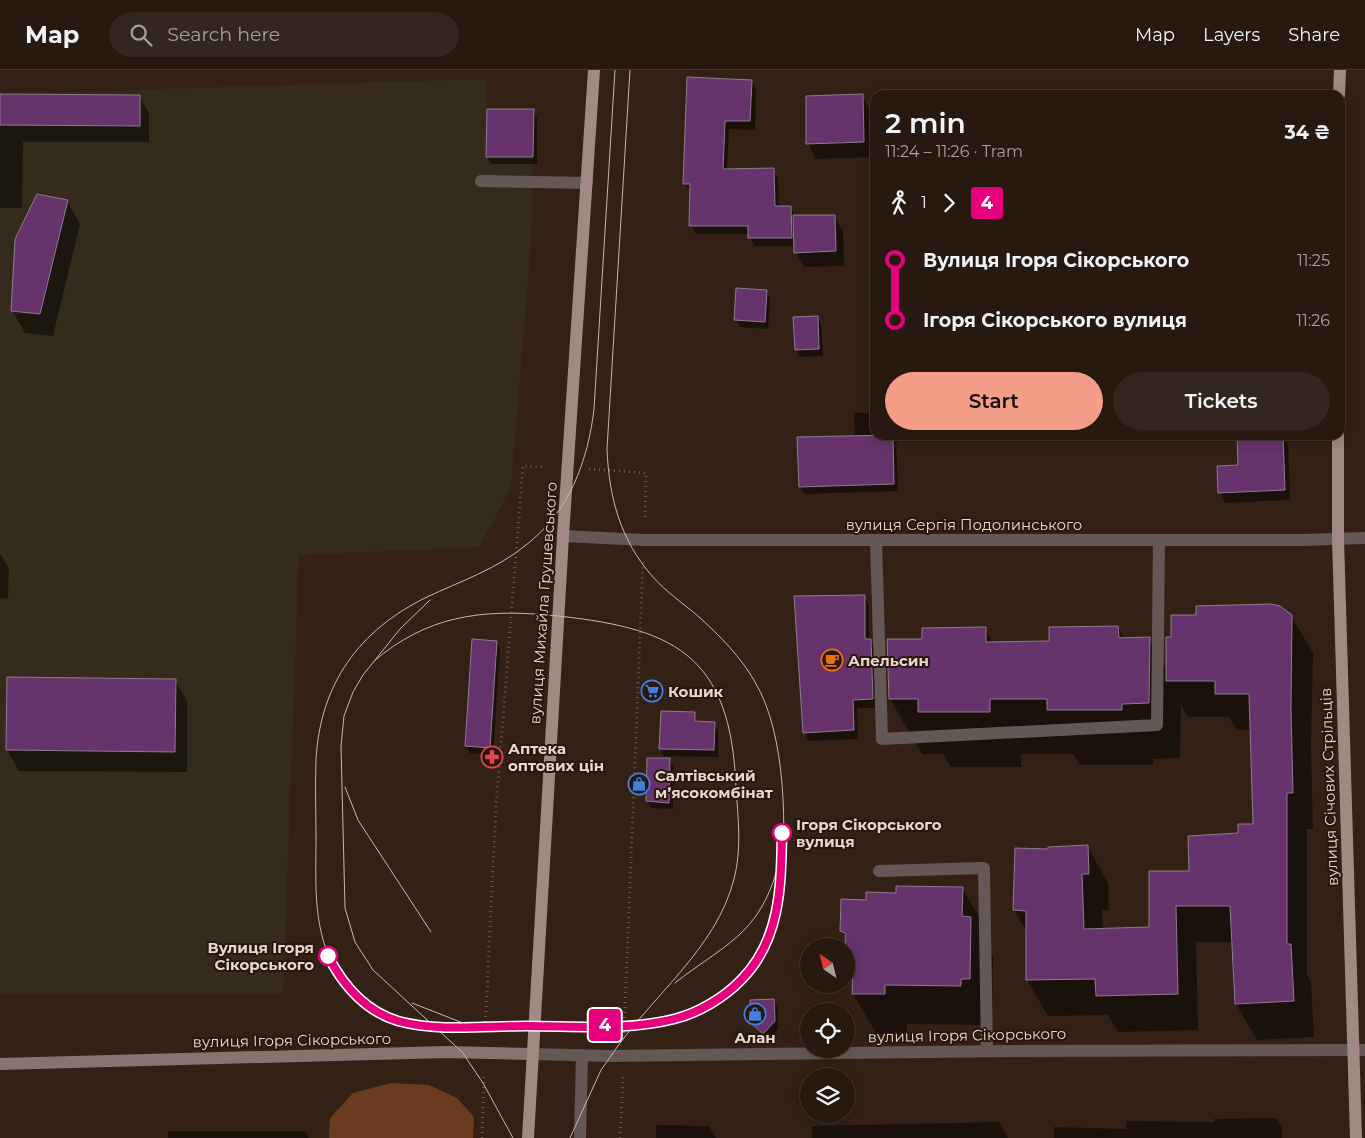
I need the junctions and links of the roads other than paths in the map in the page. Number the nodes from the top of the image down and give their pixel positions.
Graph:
1 (594, 70) edge
2 (1340, 70) edge
3 (1339, 90) edge
4 (481, 182) dead end
5 (587, 183) junction
6 (1338, 440) edge
7 (563, 536) junction
8 (1365, 538) edge
9 (1338, 539) junction
10 (876, 540) junction
11 (1159, 540) junction
12 (879, 871) dead end
13 (987, 1051) junction
14 (1359, 1051) edge
15 (532, 1054) junction
16 (582, 1055) junction
17 (0, 1064) edge
18 (528, 1138) edge
19 (580, 1138) edge
20 (1356, 1138) edge

1 - 5 main road, вулиця Михайла Грушевського
2 - 3 main road
4 - 5 street
5 - 7 main road, вулиця Михайла Грушевського
6 - 9 main road, вулиця Січових Стрільців
7 - 10 street, вулиця Сергія Подолинського
7 - 15 main road, вулиця Михайла Грушевського
8 - 9 street, вулиця Сергія Подолинського
9 - 11 street, вулиця Сергія Подолинського
9 - 14 main road, вулиця Січових Стрільців
10 - 11 street, вулиця Сергія Подолинського
10 - 11 street
12 - 13 street
13 - 14 street, вулиця Ігоря Сікорського
13 - 16 street, вулиця Ігоря Сікорського
14 - 20 main road, вулиця Січових Стрільців
15 - 16 street, вулиця Ігоря Сікорського
15 - 17 street, вулиця Ігоря Сікорського
15 - 18 main road, вулиця Михайла Грушевського
16 - 19 street

